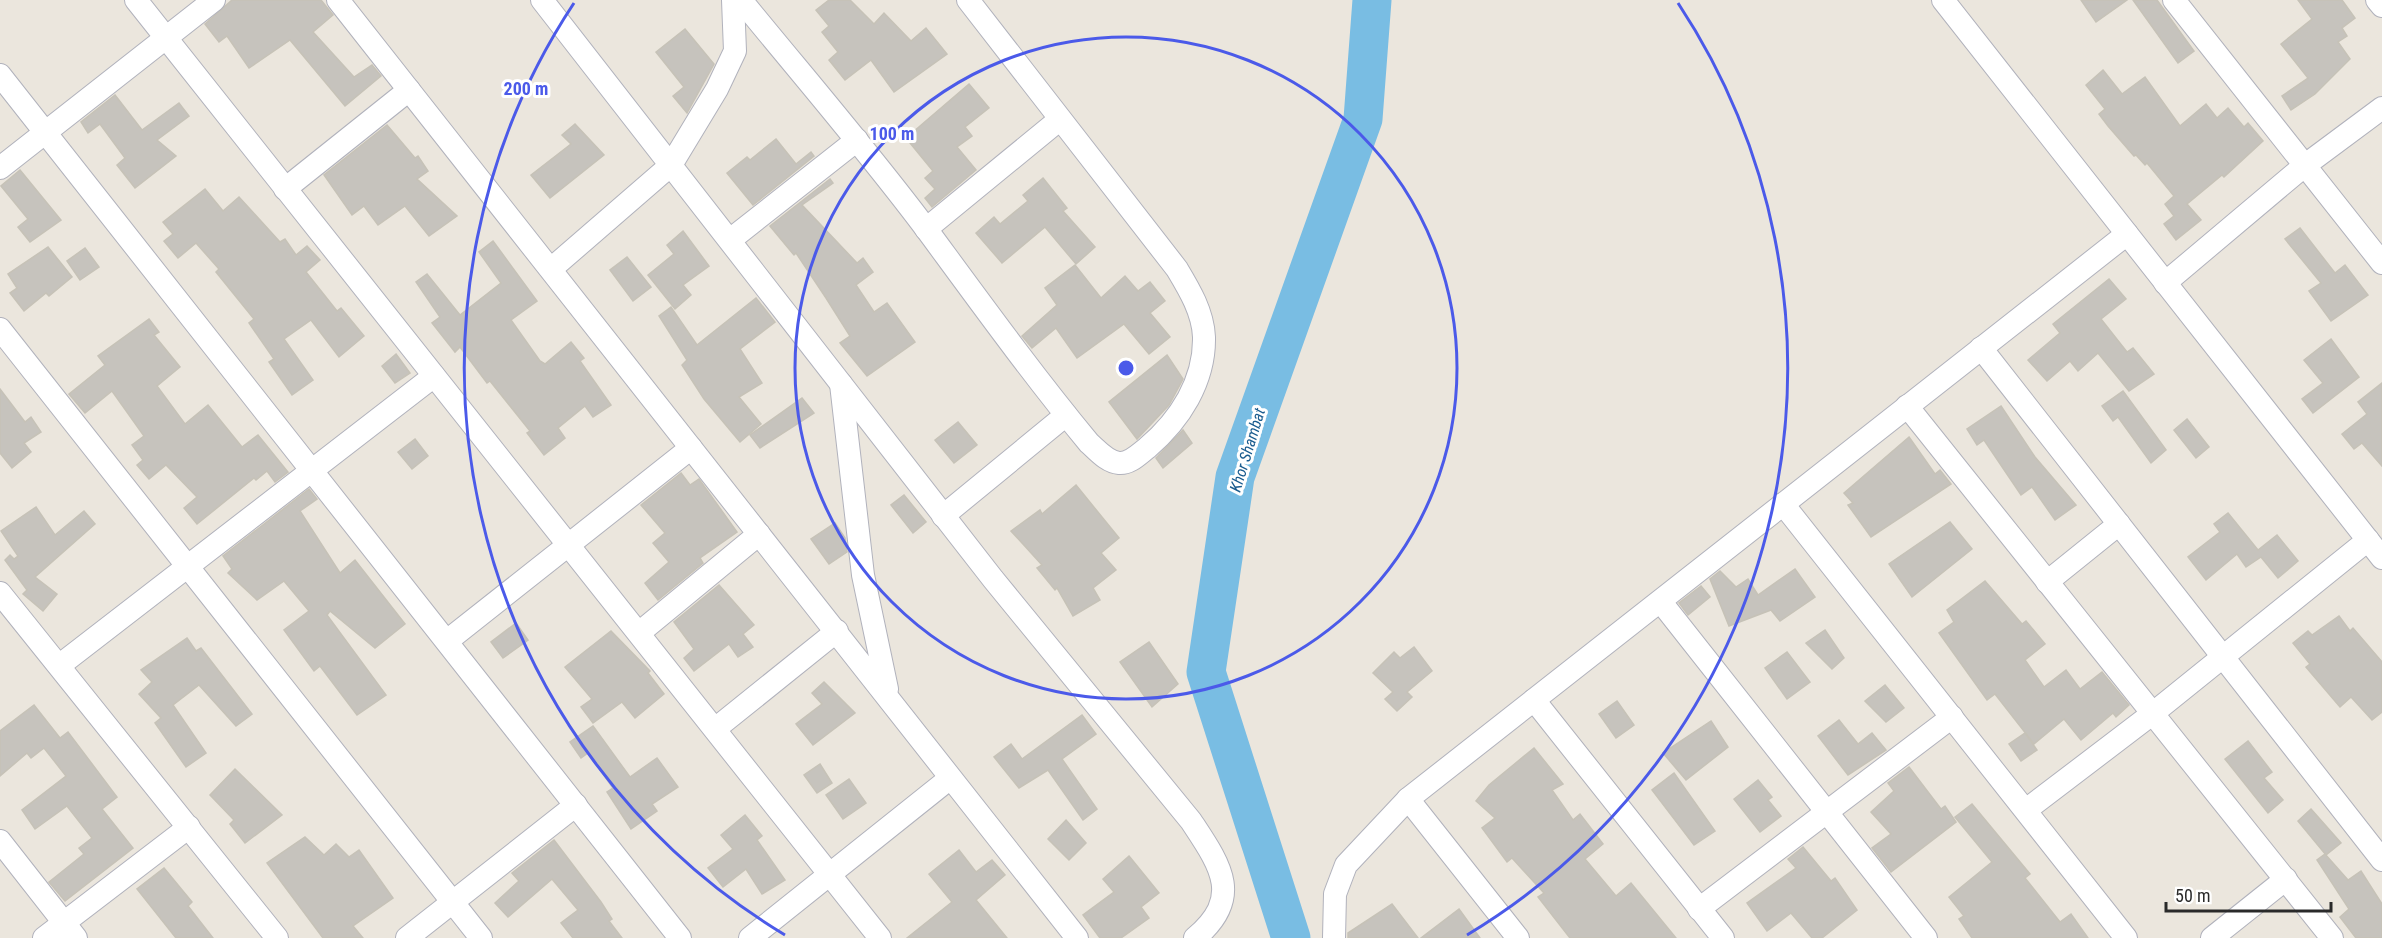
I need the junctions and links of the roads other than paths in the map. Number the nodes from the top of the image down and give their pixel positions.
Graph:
1 (136, 0) edge
2 (214, 0) edge
3 (338, 0) edge
4 (542, 0) edge
5 (733, 0) edge
6 (741, 0) edge
7 (968, 0) edge
8 (1943, 0) edge
9 (2174, 0) edge
10 (2377, 0) edge
11 (2382, 6) edge
12 (165, 38) junction
13 (0, 75) edge
14 (409, 90) junction
15 (2382, 108) edge
16 (1059, 120) junction
17 (46, 132) junction
18 (856, 140) junction
19 (671, 165) junction
20 (2304, 166) junction
21 (0, 168) edge
22 (285, 189) junction
23 (926, 229) junction
24 (2127, 234) junction
25 (730, 240) junction
26 (2382, 263) edge
27 (551, 268) junction
28 (2165, 283) junction
29 (0, 328) edge
30 (1982, 348) junction
31 (434, 376) junction
32 (840, 382) junction
33 (1907, 406) junction
34 (1066, 416) junction
35 (691, 448) junction
36 (312, 470) junction
37 (1783, 504) junction
38 (943, 516) junction
39 (2119, 524) junction
40 (759, 534) junction
41 (2368, 540) junction
42 (569, 545) junction
43 (2382, 558) edge
44 (188, 567) junction
45 (2047, 582) junction
46 (0, 593) edge
47 (1661, 602) junction
48 (837, 631) junction
49 (639, 633) junction
50 (447, 641) junction
51 (2224, 657) junction
52 (60, 665) junction
53 (889, 699) junction
54 (1534, 700) junction
55 (2152, 714) junction
56 (1952, 717) junction
57 (715, 729) junction
58 (949, 779) junction
59 (1408, 799) junction
60 (576, 804) junction
61 (2026, 810) junction
62 (1827, 812) junction
63 (189, 826) junction
64 (0, 841) edge
65 (2382, 860) edge
66 (831, 874) junction
67 (2286, 879) junction
68 (453, 902) junction
69 (1700, 909) junction
70 (70, 930) edge
71 (44, 938) edge
72 (277, 938) edge
73 (407, 938) edge
74 (481, 938) edge
75 (680, 938) edge
76 (750, 938) edge
77 (880, 938) edge
78 (1077, 938) edge
79 (1195, 938) edge
80 (1334, 938) edge
81 (1518, 938) edge
82 (1723, 938) edge
83 (1926, 938) edge
84 (2126, 938) edge
85 (2212, 938) edge
86 (2332, 938) edge

1 - 12 street
2 - 12 street
3 - 14 street
4 - 19 street
5 - 19 street
6 - 18 street
7 - 16 street
8 - 24 street
9 - 20 street
10 - 11 street
12 - 17 street
12 - 22 street
13 - 17 street
14 - 22 street
14 - 27 street
15 - 20 street
16 - 23 street
16 - 34 street
17 - 21 street
17 - 36 street
18 - 23 street
18 - 25 street
19 - 25 street
19 - 27 street
20 - 26 street
20 - 28 street
22 - 31 street
23 - 34 street
24 - 28 street
24 - 30 street
25 - 32 street
27 - 35 street
28 - 41 street
29 - 44 street
30 - 33 street
30 - 39 street
31 - 36 street
31 - 42 street
32 - 38 street
32 - 53 street
33 - 37 street
33 - 45 street
34 - 38 street
35 - 40 street
35 - 42 street
36 - 44 street
36 - 50 street
37 - 47 street
37 - 56 street
38 - 79 street
39 - 45 street
39 - 51 street
40 - 48 street
40 - 49 street
41 - 43 street
41 - 51 street
42 - 49 street
42 - 50 street
44 - 52 street
44 - 68 street
45 - 55 street
46 - 52 street
47 - 54 street
47 - 62 street
48 - 53 street
48 - 57 street
49 - 57 street
50 - 60 street
51 - 55 street
51 - 65 street
52 - 63 street
53 - 58 street
54 - 59 street
54 - 69 street
55 - 61 street
55 - 67 street
56 - 61 street
56 - 62 street
57 - 66 street
58 - 66 street
58 - 78 street
59 - 80 street
59 - 81 street
60 - 68 street
60 - 75 street
61 - 84 street
62 - 69 street
62 - 83 street
63 - 70 street
63 - 72 street
64 - 70 street
66 - 76 street
66 - 77 street
67 - 85 street
67 - 86 street
68 - 73 street
68 - 74 street
69 - 82 street
70 - 71 street

